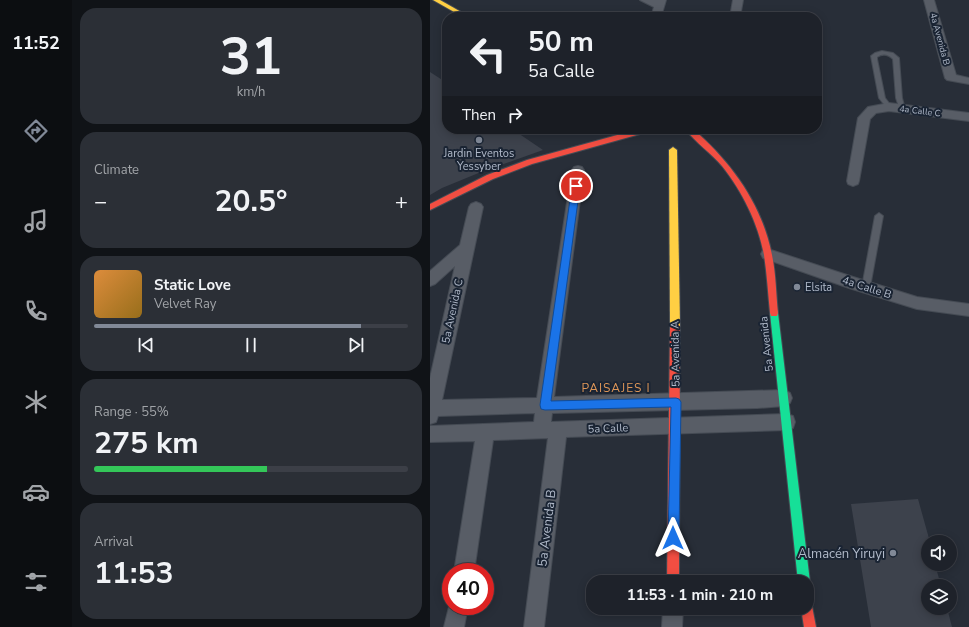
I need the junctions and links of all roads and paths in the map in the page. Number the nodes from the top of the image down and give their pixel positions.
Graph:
1 (436, 0) edge
2 (645, 0) edge
3 (738, 0) edge
4 (929, 0) edge
5 (660, 3) edge
6 (458, 12) edge
7 (736, 12) edge
8 (969, 81) edge
9 (889, 107) junction
10 (902, 109) junction
11 (969, 117) edge
12 (630, 134) edge
13 (696, 134) edge
14 (674, 150) dead end
15 (578, 170) dead end
16 (853, 181) dead end
17 (430, 207) edge
18 (476, 207) dead end
19 (880, 216) dead end
20 (466, 248) junction
21 (768, 254) junction
22 (430, 280) edge
23 (866, 287) junction
24 (969, 310) edge
25 (784, 398) junction
26 (676, 402) junction
27 (545, 405) junction
28 (431, 412) edge
29 (787, 422) junction
30 (676, 426) junction
31 (549, 430) junction
32 (485, 433) junction
33 (430, 434) edge
34 (465, 563) edge
35 (673, 575) edge
36 (803, 575) edge
37 (456, 615) edge
38 (673, 615) edge
39 (808, 615) edge
40 (454, 627) edge
41 (534, 627) edge
42 (672, 627) edge
43 (810, 627) edge

1 - 6 street
2 - 5 street
3 - 7 street
4 - 8 street, 4a Avenida B
9 - 10 street, 4a Calle C
9 - 10 lane
9 - 16 street, 4a Calle C
10 - 11 street, 4a Calle C
12 - 17 street
13 - 21 street, 5a Avenida
14 - 26 street, 5a Avenida A
15 - 27 street, 5a Avenida B
18 - 20 street, 5a Avenida C
19 - 23 lane
20 - 22 street
20 - 28 street, 5a Avenida C
21 - 23 street, 4a Calle B
21 - 25 street, 5a Avenida
23 - 24 street, 4a Calle B
25 - 26 street
25 - 29 street, 5a Avenida
26 - 27 street
26 - 30 street, 5a Avenida A
27 - 28 street
27 - 31 street, 5a Avenida B
29 - 30 street, 5a Calle
29 - 36 street, 5a Avenida
30 - 31 street, 5a Calle
30 - 35 street, 5a Avenida A
31 - 32 street, 5a Calle
31 - 41 street, 5a Avenida B
32 - 33 street, 5a Calle
32 - 34 street
37 - 40 street
38 - 42 street
39 - 43 street

